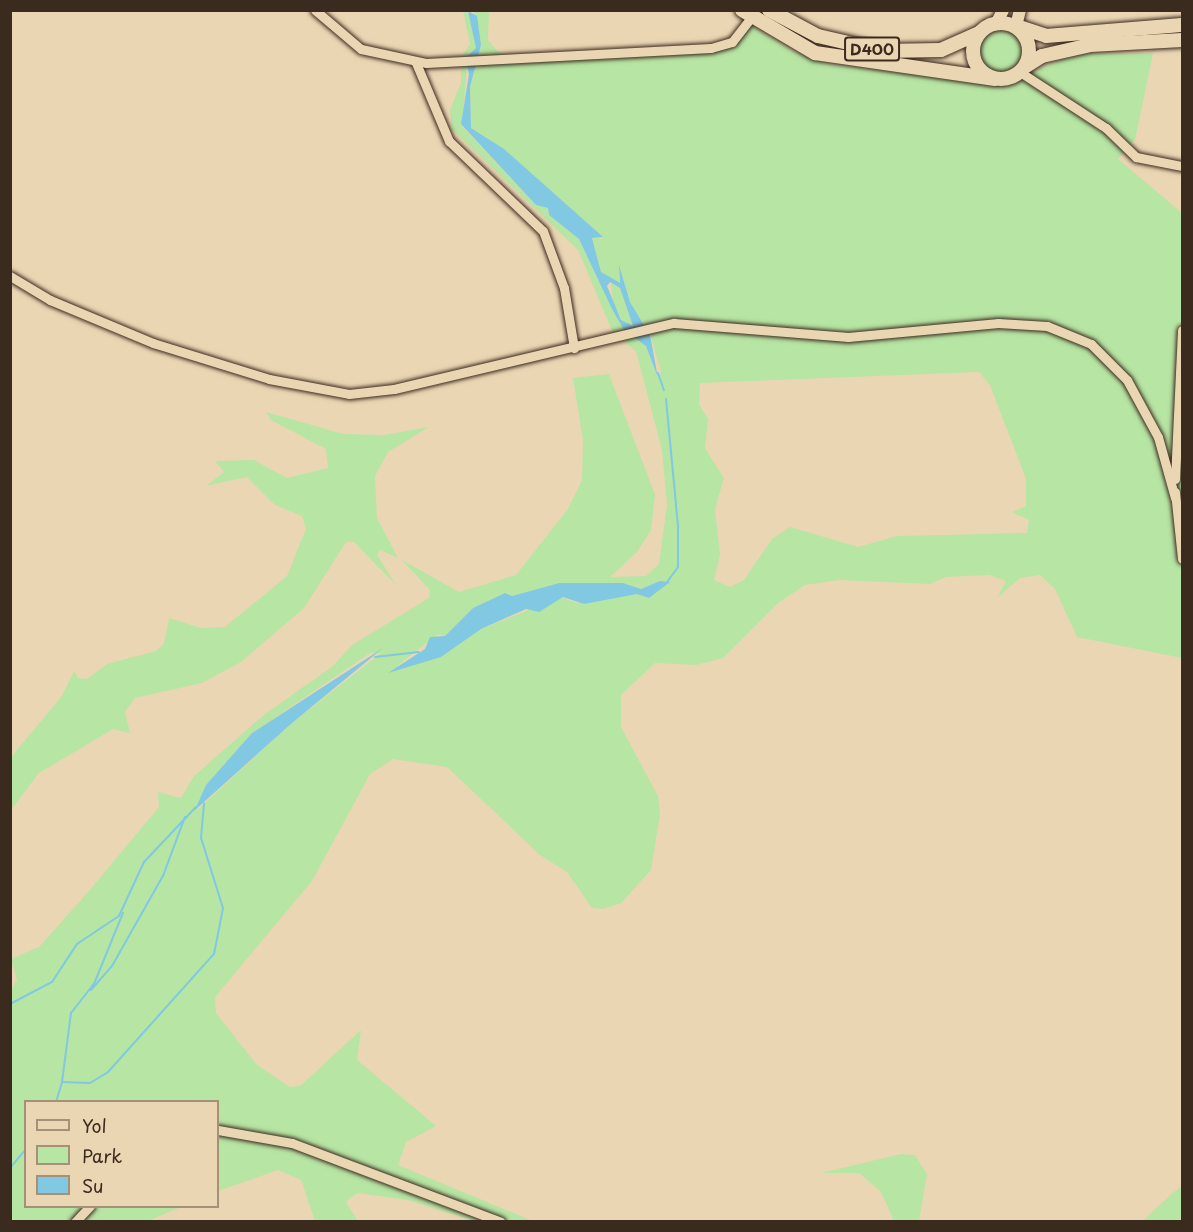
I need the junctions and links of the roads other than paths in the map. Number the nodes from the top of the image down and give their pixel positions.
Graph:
1 (315, 10) edge
2 (769, 10) edge
3 (1020, 10) edge
4 (747, 14) edge
5 (1000, 16) edge
6 (1182, 25) edge
7 (1016, 26) junction
8 (979, 33) junction
9 (1182, 40) edge
10 (421, 63) junction
11 (1023, 69) junction
12 (995, 78) junction
13 (1182, 166) edge
14 (10, 276) edge
15 (1182, 330) edge
16 (574, 348) junction
17 (1175, 498) junction
18 (1182, 558) edge
19 (219, 1130) edge
20 (88, 1208) edge
21 (75, 1221) edge
22 (501, 1221) edge

1 - 10 street
2 - 8 highway, D400
3 - 7 main road
4 - 10 street
4 - 12 highway
5 - 7 highway
5 - 8 highway
6 - 7 highway
7 - 11 highway
8 - 12 highway
9 - 11 highway
10 - 16 street
11 - 12 highway
11 - 13 street
14 - 16 street
15 - 17 street
16 - 17 street
17 - 18 street
19 - 22 street
20 - 21 street

